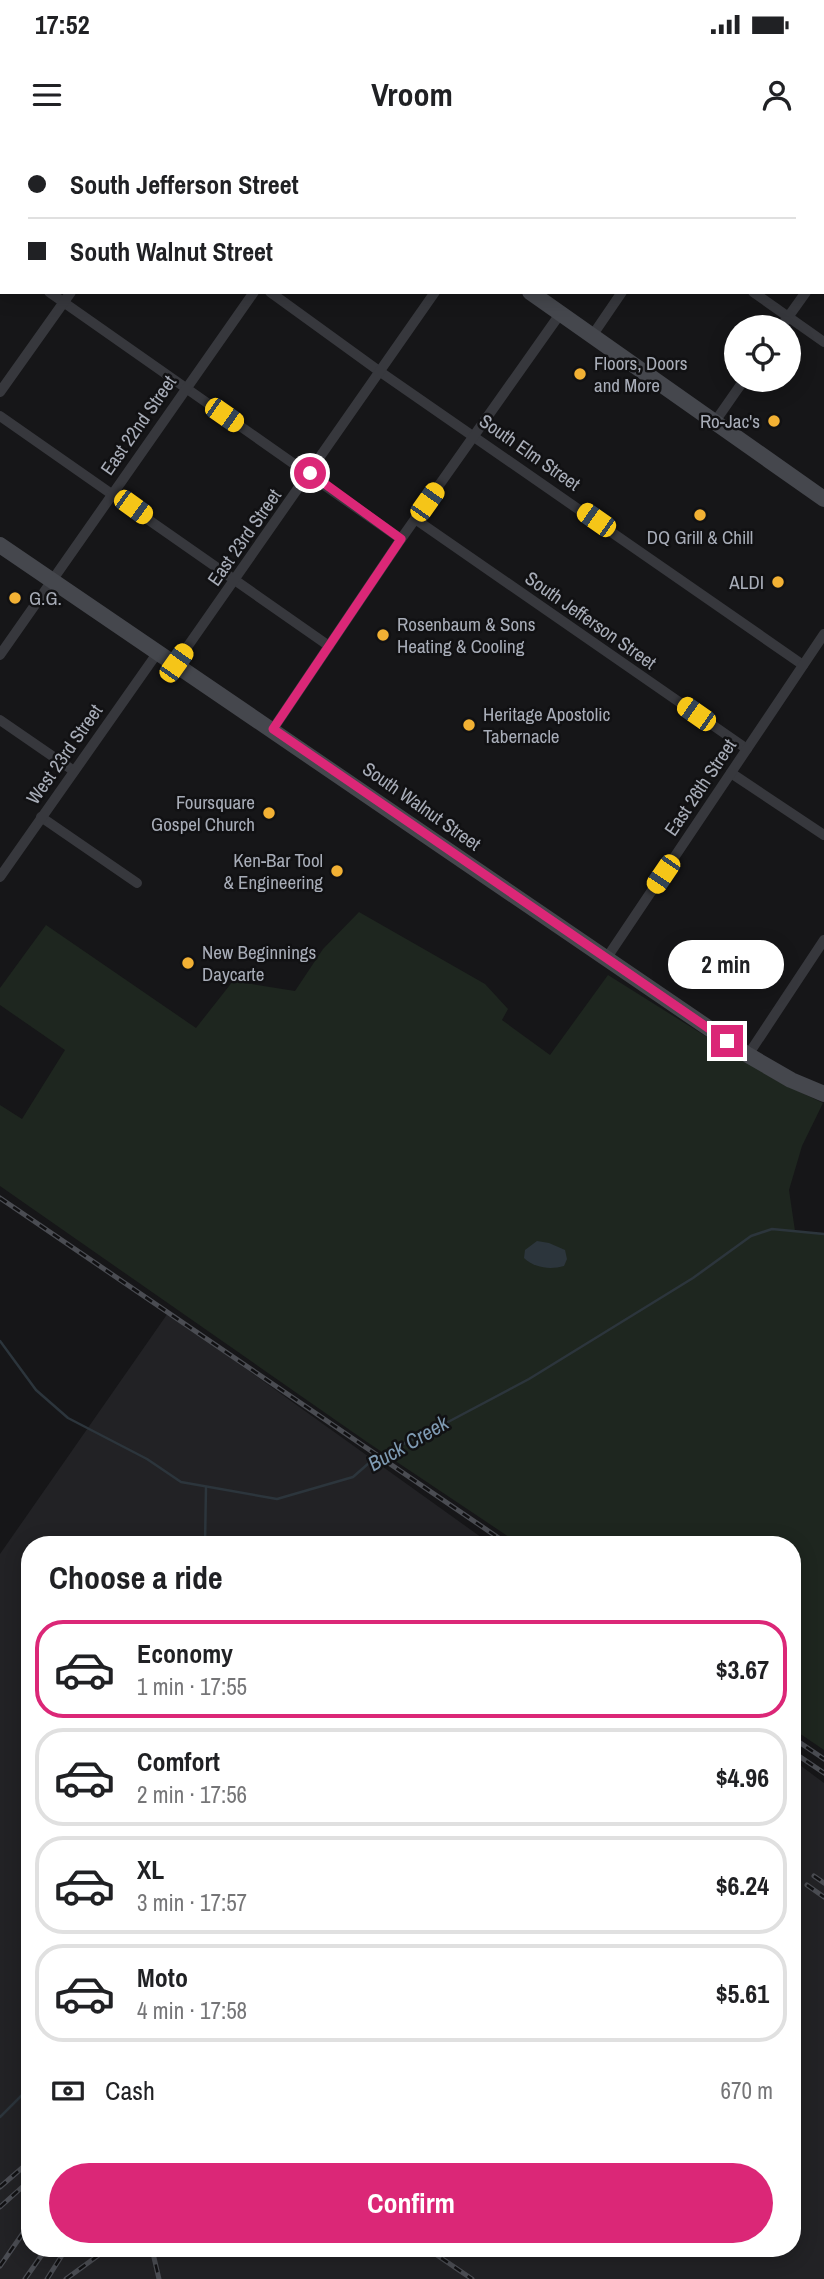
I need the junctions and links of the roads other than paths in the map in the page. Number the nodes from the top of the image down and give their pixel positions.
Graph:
1 (253, 294) edge
2 (273, 294) edge
3 (434, 294) edge
4 (533, 294) edge
5 (621, 294) edge
6 (756, 294) edge
7 (805, 294) edge
8 (67, 297) edge
9 (560, 314) junction
10 (785, 315) edge
11 (789, 315) edge
12 (801, 326) edge
13 (592, 336) junction
14 (824, 342) edge
15 (380, 371) junction
16 (185, 388) junction
17 (0, 392) edge
18 (736, 392) edge
19 (0, 416) edge
20 (714, 423) junction
21 (474, 435) junction
22 (310, 473) junction
23 (113, 493) junction
24 (824, 499) edge
25 (415, 519) junction
26 (401, 539) junction
27 (0, 545) edge
28 (53, 580) junction
29 (235, 580) junction
30 (824, 635) edge
31 (329, 646) junction
32 (158, 652) junction
33 (0, 655) edge
34 (176, 663) junction
35 (803, 665) junction
36 (0, 720) edge
37 (273, 729) junction
38 (747, 749) junction
39 (74, 771) junction
40 (732, 773) junction
41 (41, 817) junction
42 (824, 835) edge
43 (1, 874) edge
44 (137, 883) dead end
45 (824, 940) edge
46 (606, 959) junction
47 (748, 1055) junction
48 (824, 1094) edge

1 - 16 street, East 22nd Street
2 - 15 street, South Elm Street
3 - 15 street, East 23rd Street
4 - 9 main road
5 - 13 street
6 - 10 street
7 - 11 street
8 - 16 street
8 - 17 street
9 - 13 main road
9 - 21 street
12 - 14 street
13 - 20 main road
15 - 21 street, South Elm Street
15 - 22 street, East 23rd Street
16 - 22 street
16 - 23 street, East 22nd Street
18 - 20 street
19 - 23 street
20 - 24 main road
21 - 25 street
21 - 35 street, South Elm Street
22 - 26 street
22 - 29 street, East 23rd Street
23 - 28 street, East 22nd Street
23 - 29 street
25 - 26 street
25 - 38 street, South Jefferson Street
26 - 31 street
27 - 28 main road, South Walnut Street
28 - 32 main road, South Walnut Street
28 - 33 street, East 22nd Street
29 - 31 street
29 - 34 street, East 23rd Street
30 - 35 street, East 26th Street
31 - 37 street
32 - 34 main road, South Walnut Street
32 - 39 street, West 23rd Street
34 - 37 main road, South Walnut Street
35 - 38 street, East 26th Street
36 - 39 street
37 - 46 main road, South Walnut Street
38 - 40 street, East 26th Street
39 - 41 street, West 23rd Street
40 - 42 street
40 - 46 street, East 26th Street
41 - 43 street, West 23rd Street
41 - 44 street
45 - 47 street
46 - 47 main road, South Walnut Street
47 - 48 main road, South Walnut Street

